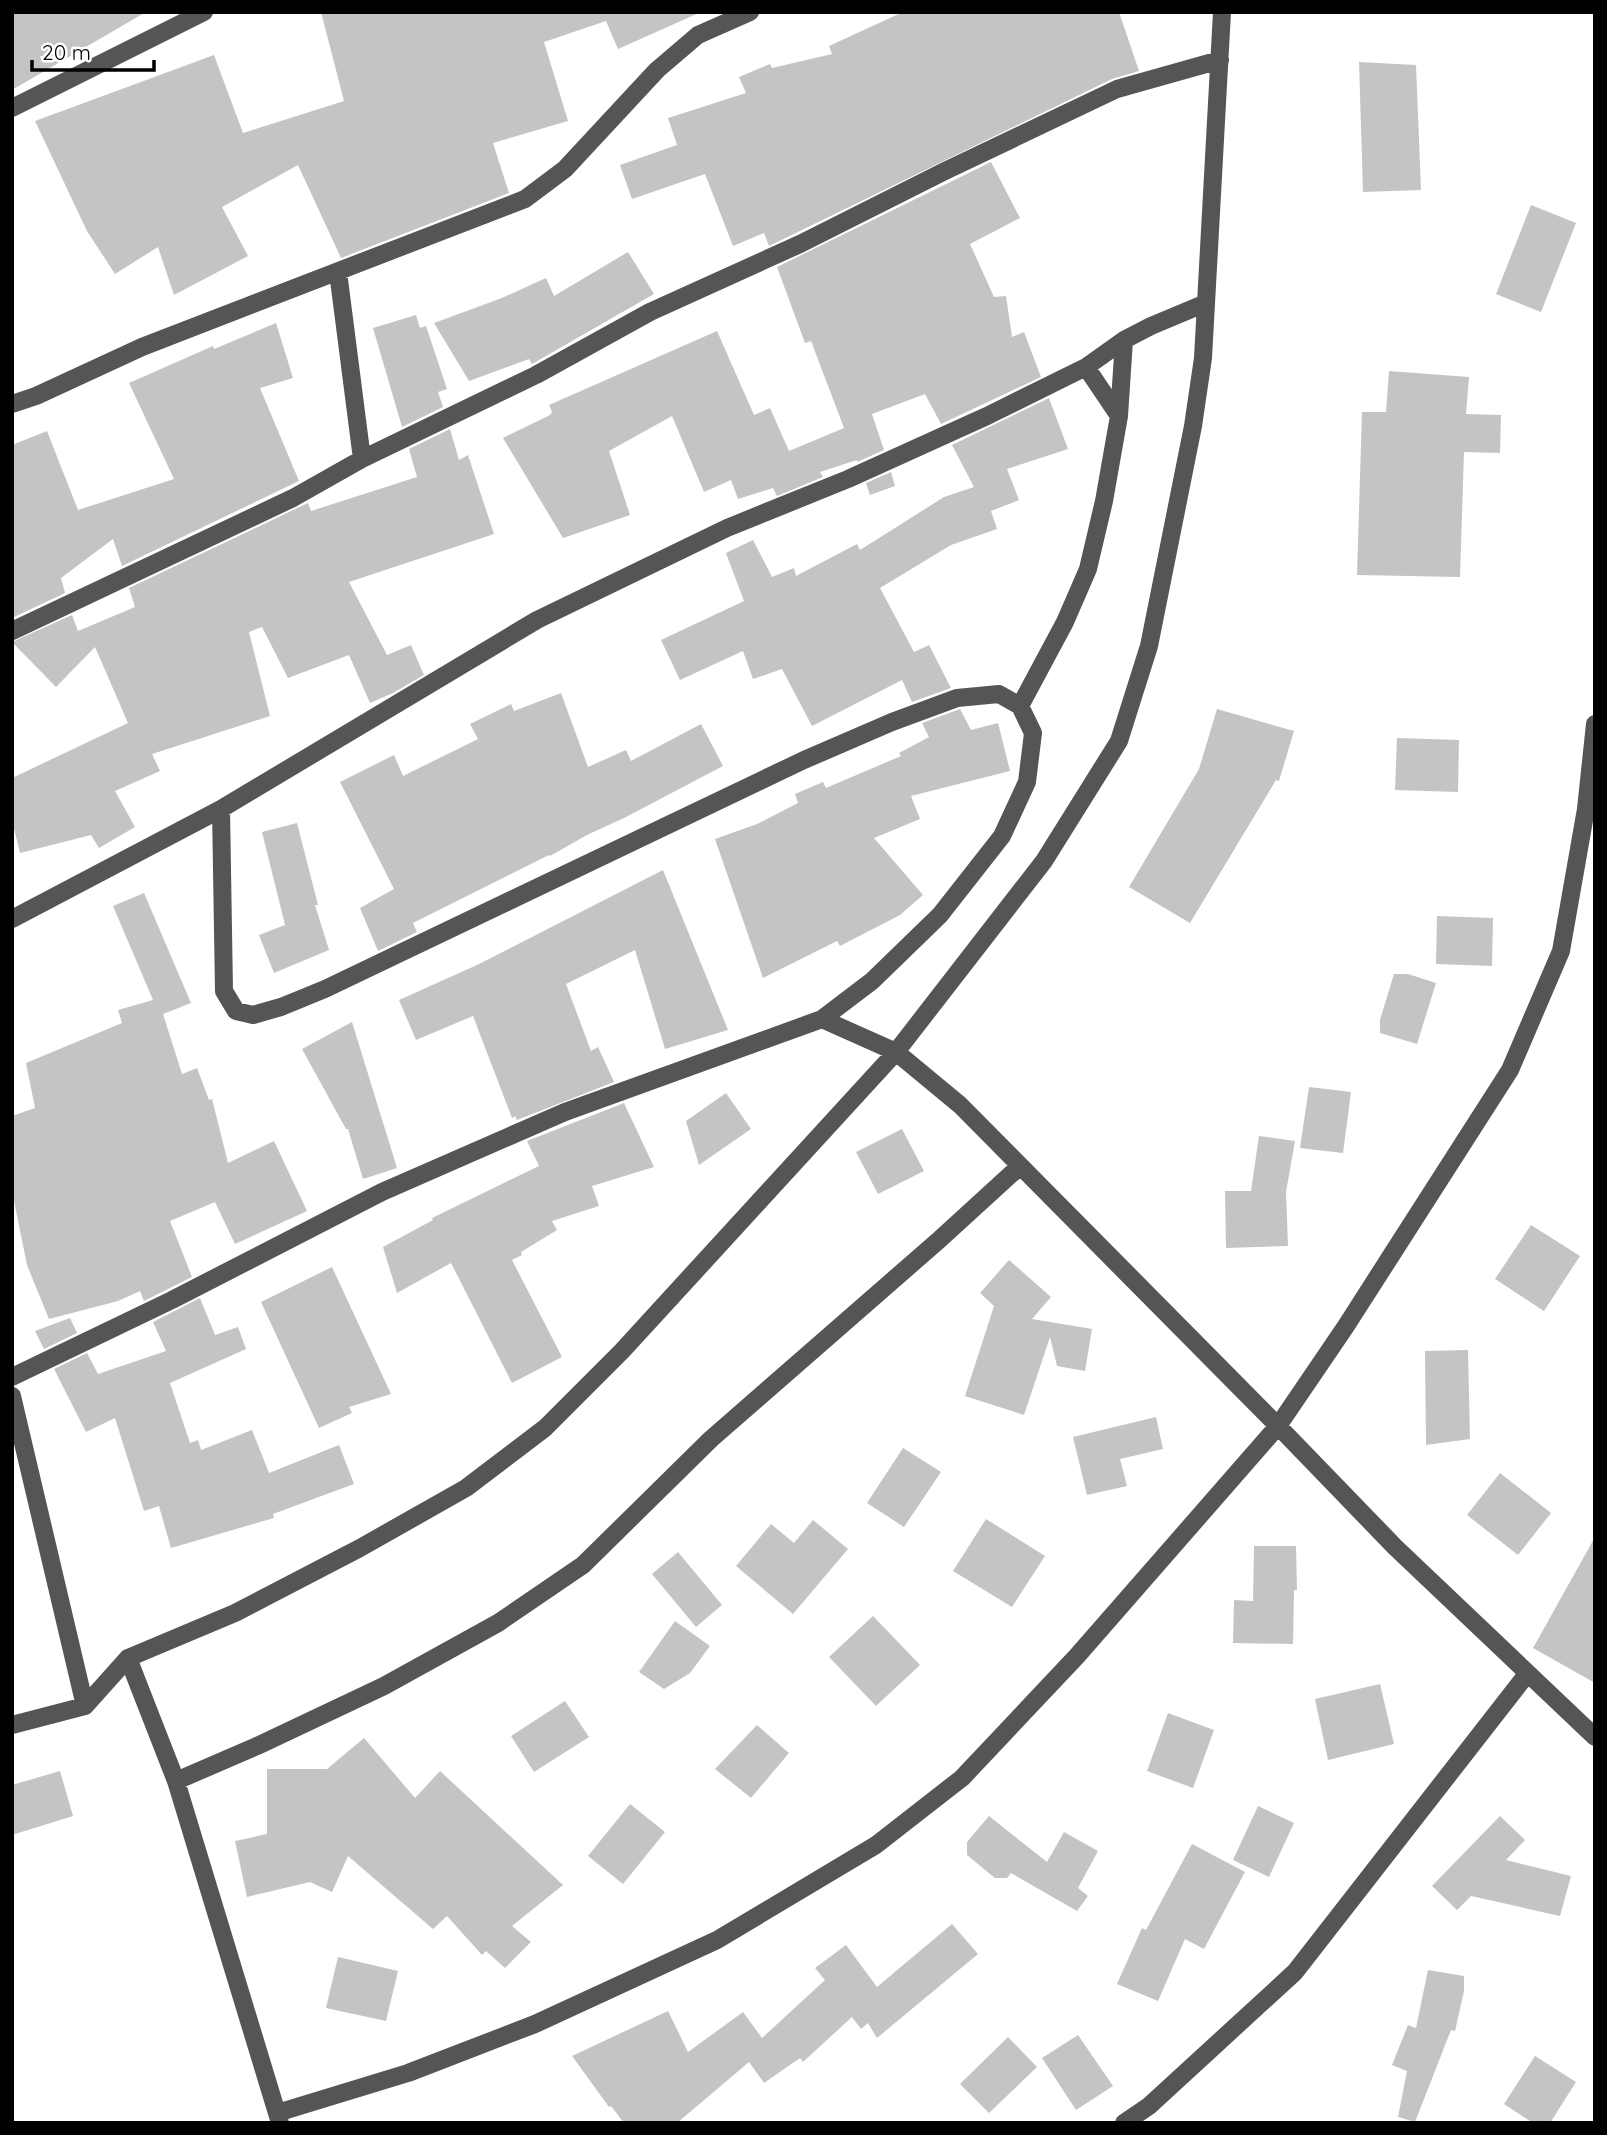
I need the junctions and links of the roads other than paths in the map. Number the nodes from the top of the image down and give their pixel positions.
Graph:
1 (204, 12) edge
2 (750, 12) edge
3 (1222, 12) edge
4 (1220, 60) junction
5 (12, 108) edge
6 (338, 272) junction
7 (1206, 303) junction
8 (1124, 340) junction
9 (1086, 367) junction
10 (12, 404) edge
11 (1119, 416) junction
12 (362, 459) junction
13 (12, 631) edge
14 (1020, 706) junction
15 (1595, 724) edge
16 (221, 809) junction
17 (12, 919) edge
18 (822, 1019) junction
19 (896, 1052) junction
20 (1019, 1167) junction
21 (12, 1377) edge
22 (12, 1396) edge
23 (16, 1422) edge
24 (1278, 1426) junction
25 (128, 1658) junction
26 (1527, 1674) junction
27 (85, 1706) junction
28 (12, 1724) edge
29 (1595, 1737) edge
30 (176, 1781) junction
31 (278, 2118) edge
32 (1124, 2123) edge

1 - 5 street
2 - 6 street
3 - 4 street
4 - 7 street
4 - 12 street
6 - 10 street
6 - 12 street
7 - 8 street
7 - 19 street
8 - 9 street
8 - 11 street
9 - 11 street
9 - 16 street
11 - 14 street
12 - 13 street
14 - 16 street
14 - 18 street
15 - 24 street
16 - 17 street
18 - 19 street
18 - 21 street
19 - 20 street
19 - 25 street
20 - 24 street
20 - 30 street
22 - 23 street
23 - 27 street
24 - 26 street
24 - 31 street
25 - 27 street
25 - 30 street
26 - 29 street
26 - 32 street
27 - 28 street
30 - 31 street

